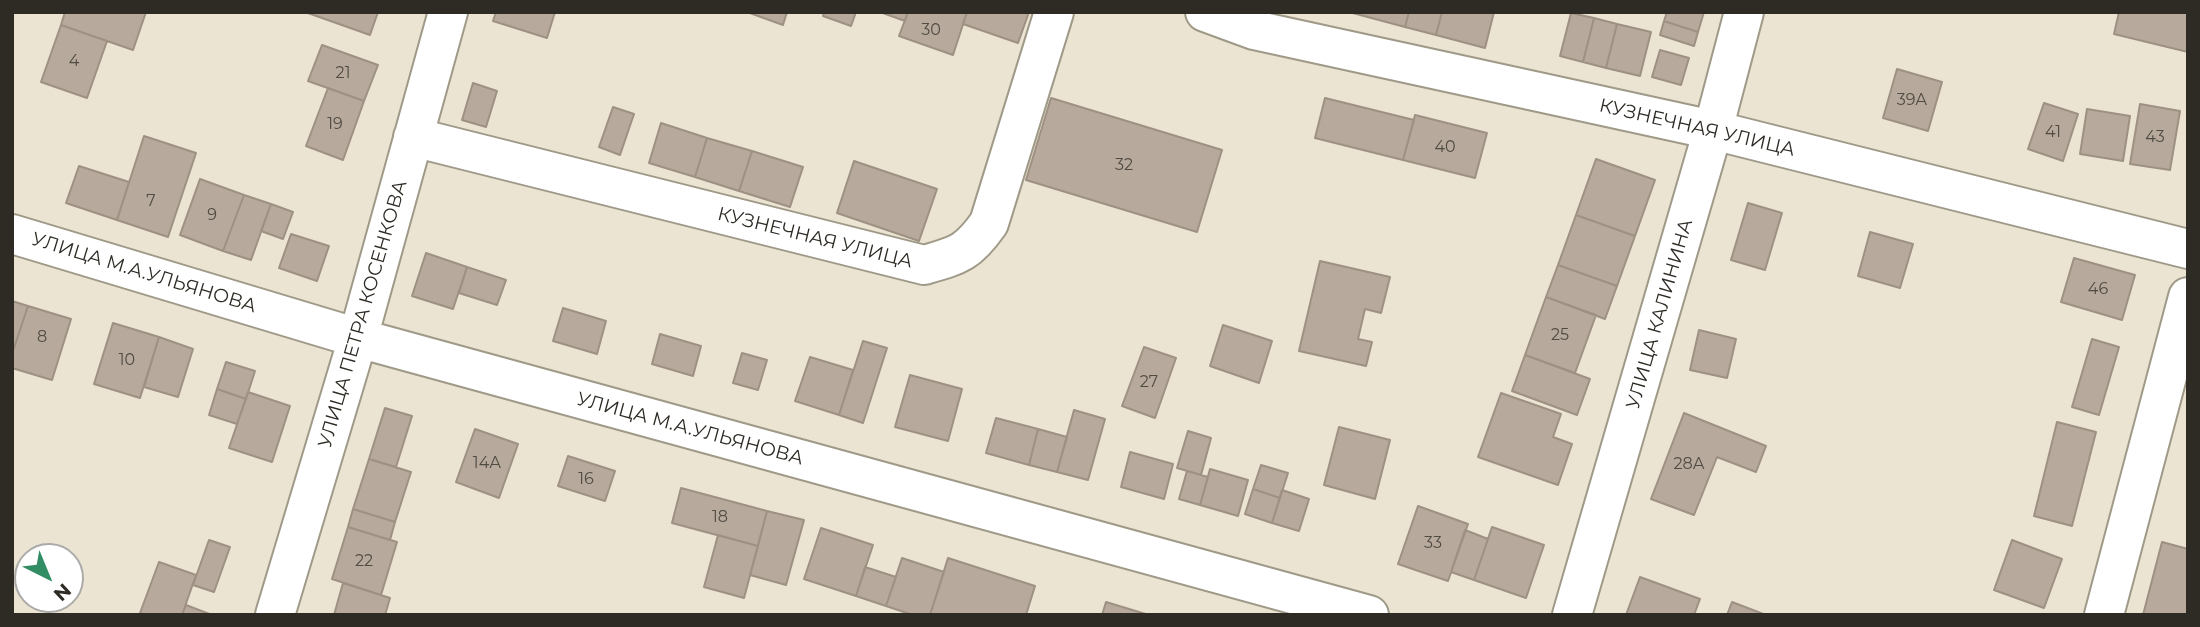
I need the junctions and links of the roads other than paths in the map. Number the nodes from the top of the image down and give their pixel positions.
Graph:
1 (448, 12) edge
2 (1054, 12) edge
3 (1205, 12) edge
4 (1744, 12) edge
5 (1713, 130) junction
6 (413, 137) junction
7 (12, 234) edge
8 (2188, 249) edge
9 (2188, 296) edge
10 (358, 338) junction
11 (275, 615) edge
12 (1369, 615) edge
13 (1572, 615) edge
14 (2104, 615) edge

1 - 6 street, УЛИЦА ПЕТРА КОСЕНКОВА
2 - 6 street, КУЗНЕЧНАЯ УЛИЦА
3 - 5 street, КУЗНЕЧНАЯ УЛИЦА
4 - 5 street, УЛИЦА КАЛИНИНА
5 - 8 street, КУЗНЕЧНАЯ УЛИЦА
5 - 13 street, УЛИЦА КАЛИНИНА
6 - 10 street, УЛИЦА ПЕТРА КОСЕНКОВА
7 - 10 street, УЛИЦА М.А.УЛЬЯНОВА
9 - 14 street
10 - 11 street, УЛИЦА ПЕТРА КОСЕНКОВА
10 - 12 street, УЛИЦА М.А.УЛЬЯНОВА

